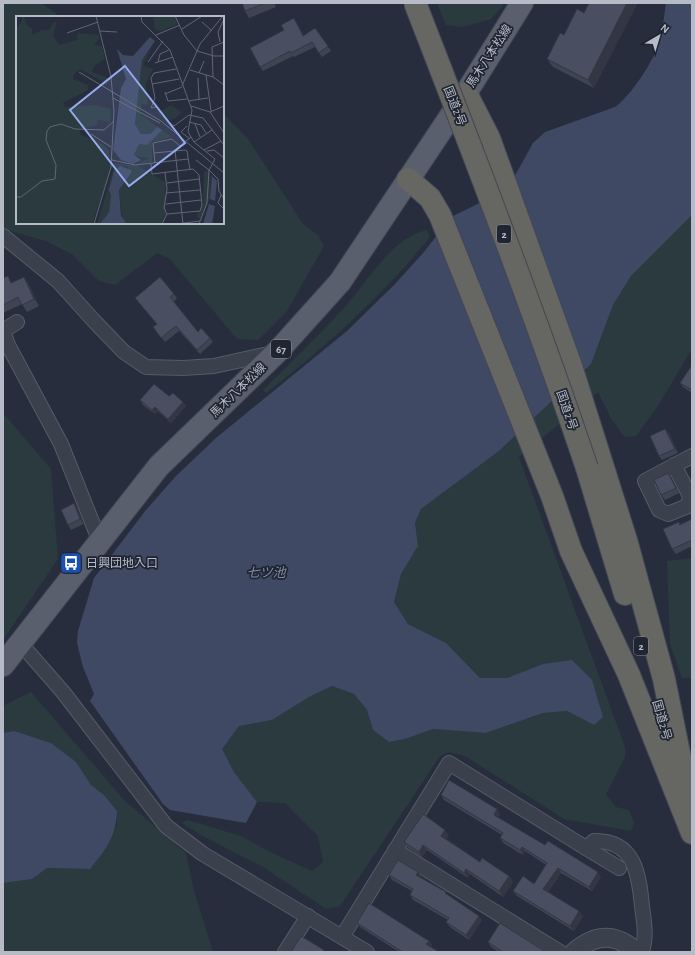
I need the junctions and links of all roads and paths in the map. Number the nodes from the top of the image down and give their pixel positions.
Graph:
1 (415, 3) edge
2 (522, 3) edge
3 (466, 93) junction
4 (408, 179) junction
5 (3, 236) edge
6 (17, 322) dead end
7 (277, 352) junction
8 (692, 456) edge
9 (674, 465) dead end
10 (100, 542) junction
11 (21, 644) junction
12 (3, 666) edge
13 (692, 817) edge
14 (692, 826) edge
15 (692, 833) edge
16 (586, 848) junction
17 (396, 850) junction
18 (619, 868) dead end
19 (308, 916) junction
20 (342, 937) junction
21 (284, 952) edge
22 (367, 952) edge
23 (560, 952) edge
24 (574, 952) edge
25 (637, 952) edge
26 (642, 952) edge

1 - 14 highway, 国道2号 / 2, bridge
2 - 3 main road, 馬木八本松線 / 67
3 - 4 main road, 馬木八本松線 / 67
3 - 13 highway
4 - 7 main road, 馬木八本松線 / 67
4 - 15 highway
5 - 7 street
6 - 10 street
7 - 10 main road, 馬木八本松線 / 67
8 - 9 street
10 - 11 main road, 馬木八本松線 / 67
11 - 12 main road, 馬木八本松線 / 67
11 - 19 street
16 - 17 street
16 - 18 street
16 - 26 street
17 - 20 street
17 - 23 street
19 - 20 street
19 - 21 street
20 - 22 street
24 - 25 street

